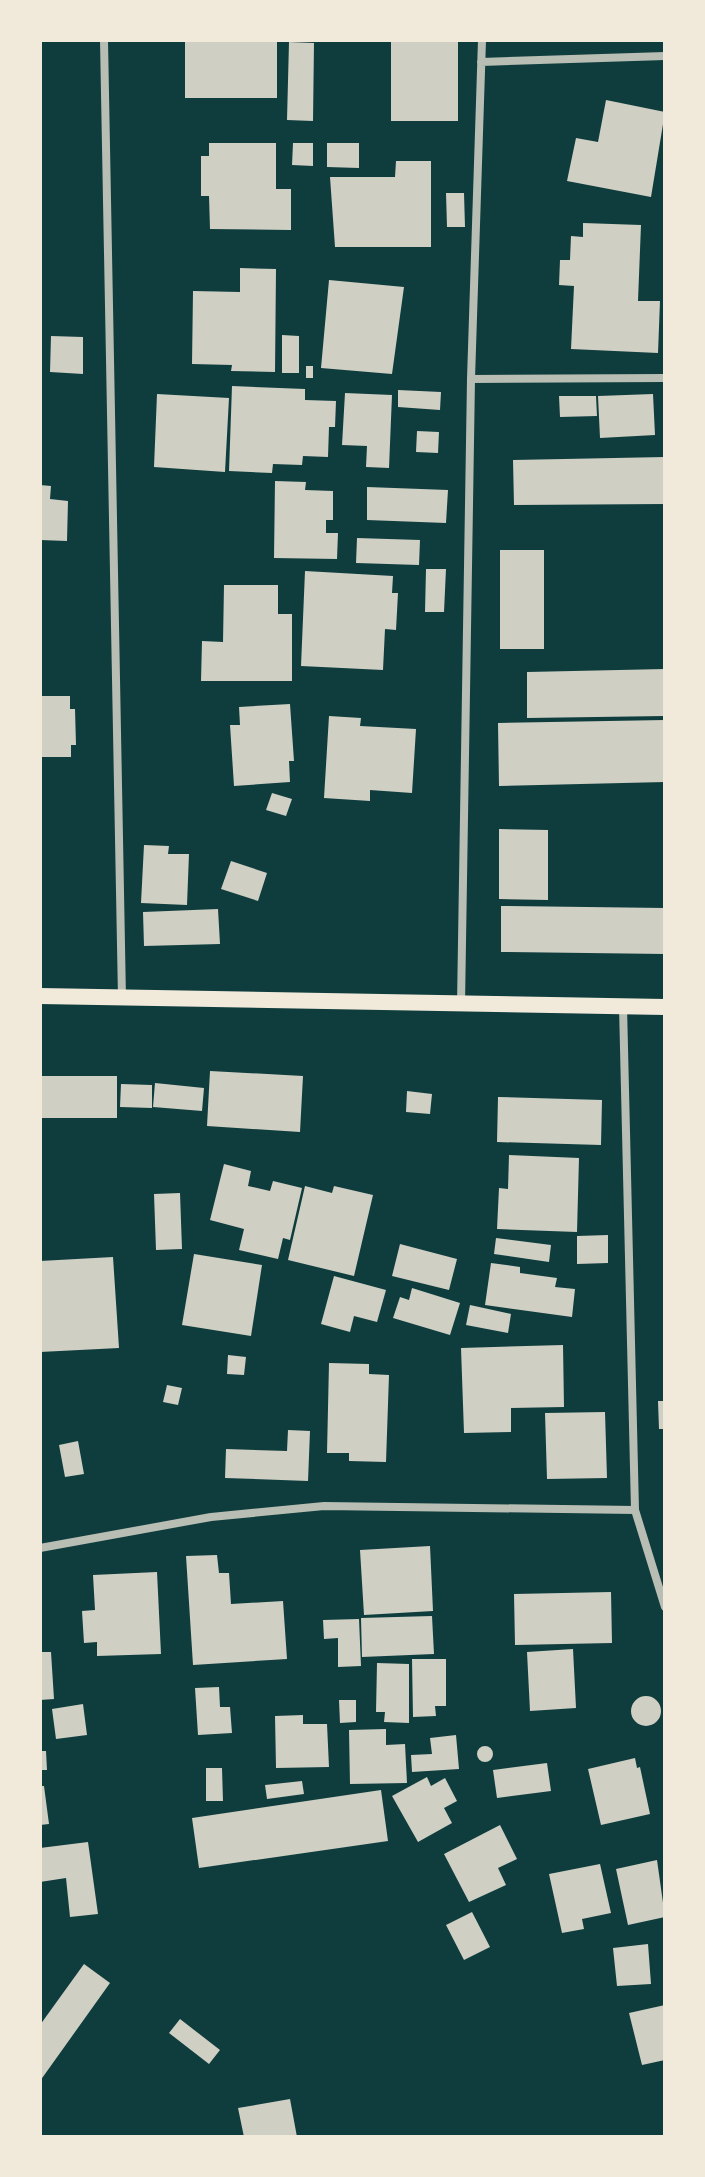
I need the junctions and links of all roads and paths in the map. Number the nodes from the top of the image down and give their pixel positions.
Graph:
1 (104, 40) edge
2 (482, 40) edge
3 (665, 56) edge
4 (481, 62) junction
5 (665, 378) edge
6 (471, 379) junction
7 (40, 996) edge
8 (122, 998) junction
9 (461, 1006) junction
10 (623, 1006) junction
11 (665, 1007) edge
12 (635, 1510) junction
13 (40, 1548) edge
14 (665, 1607) edge

1 - 8 street
2 - 4 street
3 - 4 street
4 - 6 street
5 - 6 street
6 - 9 street
7 - 8 main road
8 - 9 main road
9 - 10 main road
10 - 11 main road
10 - 12 street
12 - 13 street
12 - 14 street

